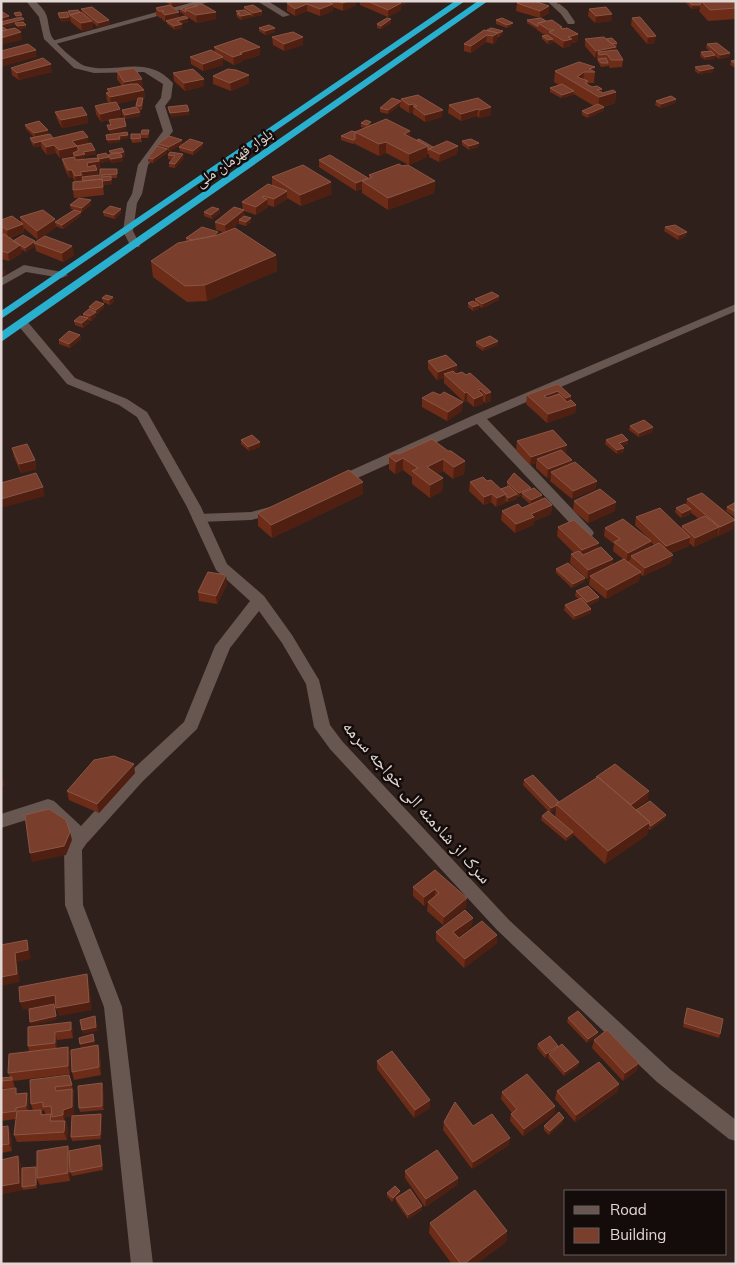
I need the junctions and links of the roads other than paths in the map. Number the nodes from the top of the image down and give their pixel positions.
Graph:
1 (30, 1) edge
2 (208, 1) edge
3 (261, 1) edge
4 (461, 1) edge
5 (484, 1) edge
6 (551, 1) edge
7 (286, 15) dead end
8 (571, 22) dead end
9 (52, 42) junction
10 (128, 231) junction
11 (135, 245) junction
12 (62, 275) junction
13 (1, 283) edge
14 (736, 307) edge
15 (1, 316) edge
16 (22, 323) junction
17 (1, 338) edge
18 (479, 418) junction
19 (327, 487) edge
20 (291, 503) edge
21 (199, 518) junction
22 (587, 533) edge
23 (259, 600) junction
24 (1, 821) edge
25 (82, 837) junction
26 (736, 1132) edge
27 (142, 1264) edge

1 - 9 street
2 - 9 street
3 - 7 street
4 - 10 highway, بلوار قهرمان ملی
5 - 11 highway, بلوار قهرمان ملی
6 - 8 street
9 - 10 street
10 - 11 street
10 - 12 highway, بلوار قهرمان ملی
11 - 16 highway, بلوار قهرمان ملی
12 - 13 street
12 - 15 highway, بلوار قهرمان ملی
14 - 18 street
16 - 17 highway, بلوار قهرمان ملی
16 - 21 street, سرک از شادمنه الی خواجه سرمه
18 - 19 street
18 - 22 street
20 - 21 street
21 - 23 street, سرک از شادمنه الی خواجه سرمه
23 - 25 street
23 - 26 street, سرک از شادمنه الی خواجه سرمه
24 - 25 street
25 - 27 street

